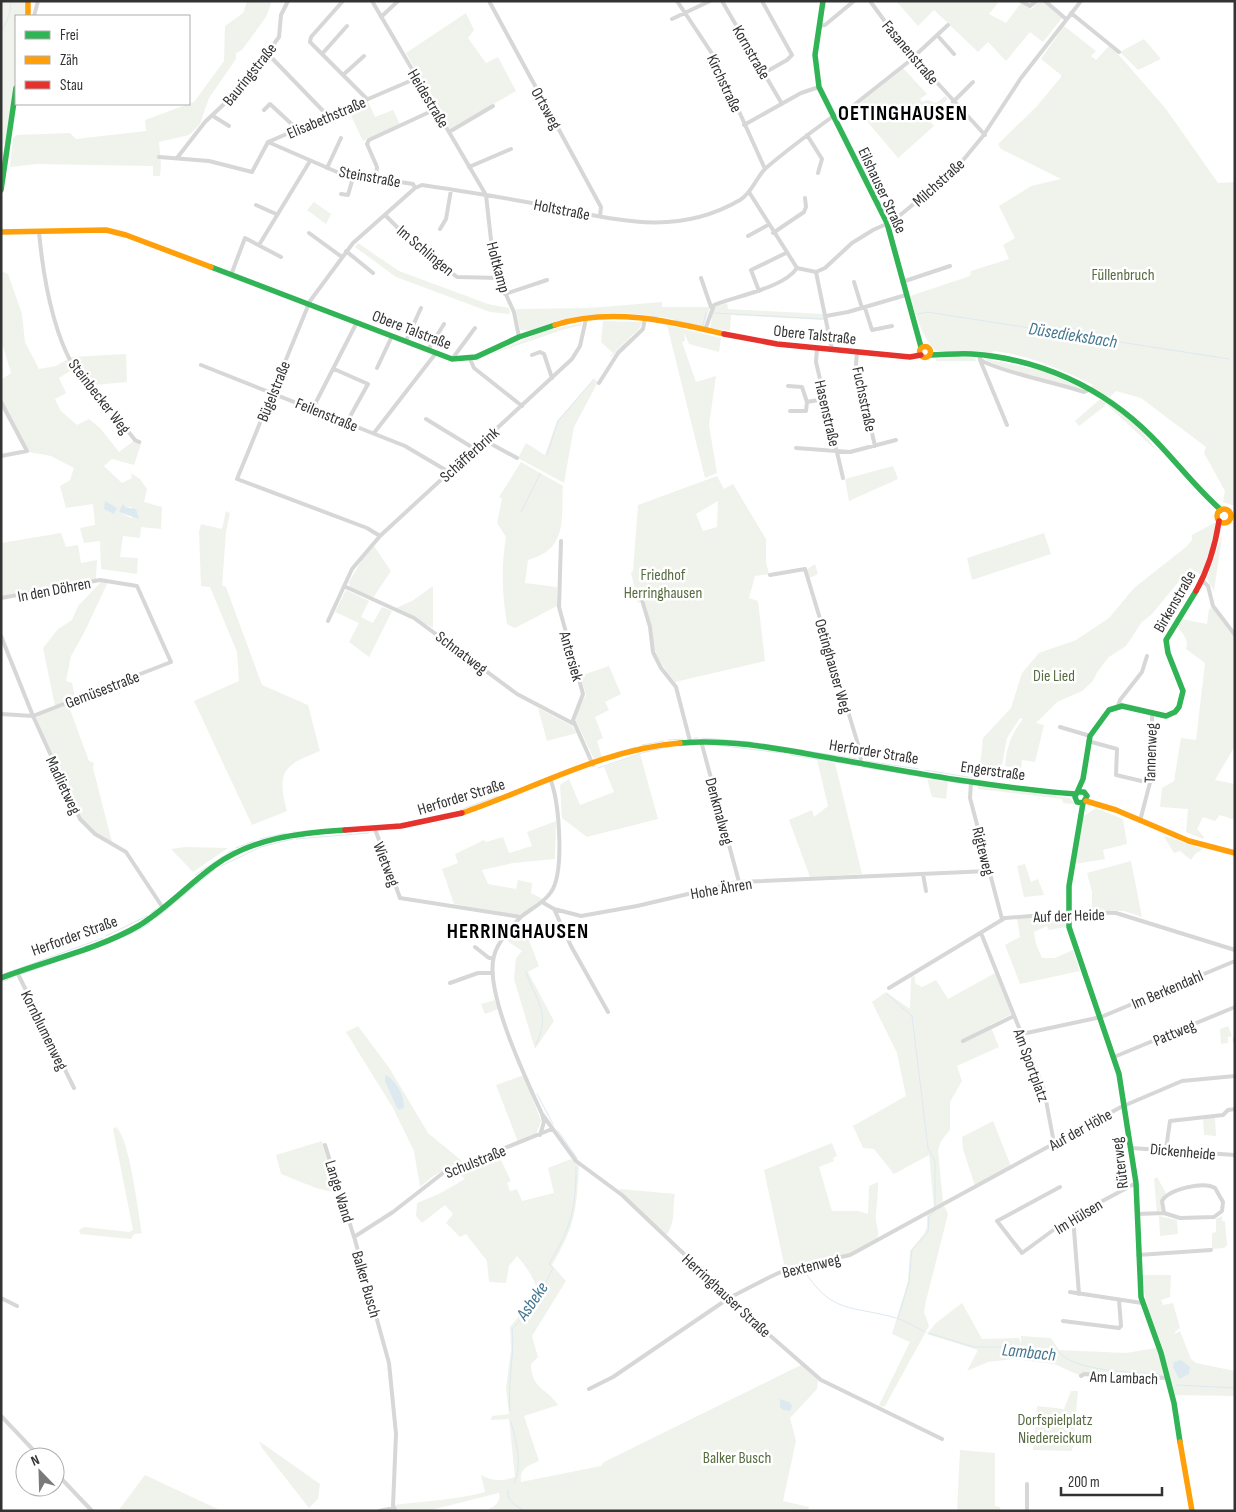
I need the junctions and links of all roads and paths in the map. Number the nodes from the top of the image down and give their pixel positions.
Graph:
1 (28, 1) edge
2 (38, 1) edge
3 (288, 1) edge
4 (343, 1) edge
5 (372, 1) edge
6 (398, 1) edge
7 (489, 1) edge
8 (677, 1) edge
9 (710, 1) edge
10 (722, 1) edge
11 (762, 1) edge
12 (823, 1) edge
13 (854, 1) edge
14 (870, 1) edge
15 (1021, 1) edge
16 (1036, 1) edge
17 (1045, 1) edge
18 (1081, 1) edge
19 (686, 13) junction
20 (1071, 13) junction
21 (28, 15) edge
22 (34, 15) edge
23 (380, 17) junction
24 (672, 19) dead end
25 (1066, 19) junction
26 (948, 25) dead end
27 (348, 26) dead end
28 (819, 26) junction
29 (937, 35) junction
30 (1119, 52) dead end
31 (267, 53) junction
32 (322, 54) junction
33 (954, 54) dead end
34 (364, 56) dead end
35 (913, 58) junction
36 (764, 73) junction
37 (344, 75) junction
38 (417, 78) junction
39 (973, 82) dead end
40 (819, 87) junction
41 (15, 93) edge
42 (367, 99) junction
43 (953, 102) junction
44 (782, 104) junction
45 (493, 106) dead end
46 (436, 109) junction
47 (264, 110) dead end
48 (212, 116) junction
49 (328, 116) junction
50 (833, 118) junction
51 (744, 125) junction
52 (229, 126) dead end
53 (297, 129) junction
54 (449, 132) junction
55 (984, 134) junction
56 (808, 136) junction
57 (341, 138) dead end
58 (268, 142) junction
59 (4, 148) edge
60 (510, 149) dead end
61 (159, 157) dead end
62 (177, 158) junction
63 (310, 161) junction
64 (469, 167) junction
65 (327, 168) junction
66 (765, 169) junction
67 (818, 173) dead end
68 (354, 174) junction
69 (376, 177) junction
70 (415, 188) junction
71 (1, 190) edge
72 (451, 190) junction
73 (749, 192) junction
74 (341, 194) dead end
75 (486, 195) junction
76 (805, 198) dead end
77 (256, 205) dead end
78 (276, 214) junction
79 (385, 215) junction
80 (600, 216) junction
81 (887, 224) junction
82 (768, 225) junction
83 (440, 229) dead end
84 (3, 232) edge
85 (39, 232) junction
86 (773, 232) junction
87 (309, 233) dead end
88 (748, 236) dead end
89 (259, 245) junction
90 (346, 252) junction
91 (786, 253) junction
92 (281, 257) dead end
93 (342, 257) junction
94 (950, 266) dead end
95 (797, 268) junction
96 (816, 272) junction
97 (373, 273) dead end
98 (231, 274) junction
99 (500, 278) junction
100 (701, 278) dead end
101 (547, 280) dead end
102 (854, 282) dead end
103 (902, 282) junction
104 (759, 291) junction
105 (505, 294) junction
106 (906, 295) junction
107 (308, 304) junction
108 (421, 308) dead end
109 (711, 308) junction
110 (863, 308) junction
111 (826, 316) junction
112 (586, 318) junction
113 (645, 318) junction
114 (357, 322) junction
115 (444, 324) dead end
116 (892, 326) dead end
117 (475, 328) dead end
118 (705, 330) junction
119 (392, 336) junction
120 (519, 337) junction
121 (406, 341) junction
122 (817, 348) junction
123 (428, 350) junction
124 (832, 350) junction
125 (924, 351) junction
126 (857, 352) junction
127 (436, 353) junction
128 (532, 355) dead end
129 (980, 357) junction
130 (452, 359) junction
131 (470, 359) junction
132 (201, 365) dead end
133 (377, 368) dead end
134 (334, 370) junction
135 (552, 378) junction
136 (599, 383) dead end
137 (788, 386) dead end
138 (1091, 389) junction
139 (272, 393) junction
140 (824, 399) junction
141 (1, 402) edge
142 (807, 402) junction
143 (522, 406) junction
144 (312, 408) junction
145 (790, 411) dead end
146 (426, 419) dead end
147 (347, 422) junction
148 (1007, 425) dead end
149 (374, 433) junction
150 (484, 440) junction
151 (896, 440) dead end
152 (139, 442) dead end
153 (875, 446) junction
154 (796, 448) dead end
155 (475, 449) junction
156 (836, 450) junction
157 (1, 456) edge
158 (517, 458) dead end
159 (449, 472) junction
160 (843, 478) dead end
161 (1220, 511) junction
162 (1233, 515) edge
163 (1222, 522) junction
164 (380, 536) junction
165 (561, 541) dead end
166 (770, 576) dead end
167 (1202, 580) junction
168 (346, 587) junction
169 (1, 598) edge
170 (642, 600) dead end
171 (328, 622) dead end
172 (1235, 635) edge
173 (1, 636) edge
174 (1147, 656) dead end
175 (171, 662) joint
176 (1118, 706) junction
177 (1, 714) edge
178 (1152, 714) junction
179 (34, 716) junction
180 (574, 724) junction
181 (1060, 727) dead end
182 (1089, 739) junction
183 (690, 741) junction
184 (700, 741) junction
185 (861, 763) junction
186 (593, 765) junction
187 (925, 774) joint
188 (551, 780) junction
189 (971, 782) junction
190 (1150, 783) junction
191 (1081, 798) junction
192 (1140, 821) junction
193 (375, 829) junction
194 (1235, 853) edge
195 (988, 871) junction
196 (923, 874) junction
197 (739, 882) junction
198 (926, 891) dead end
199 (542, 902) junction
200 (163, 908) junction
201 (554, 909) junction
202 (1069, 913) junction
203 (521, 917) junction
204 (1002, 919) junction
205 (981, 933) junction
206 (475, 947) dead end
207 (1235, 950) edge
208 (493, 958) junction
209 (1235, 961) edge
210 (16, 972) junction
211 (493, 973) junction
212 (1, 978) edge
213 (450, 983) dead end
214 (889, 988) dead end
215 (1235, 1007) edge
216 (608, 1012) dead end
217 (1014, 1016) junction
218 (1099, 1017) junction
219 (1022, 1034) junction
220 (964, 1041) dead end
221 (1114, 1057) junction
222 (1235, 1076) edge
223 (74, 1088) dead end
224 (1124, 1106) junction
225 (1235, 1110) edge
226 (542, 1114) junction
227 (552, 1129) junction
228 (540, 1134) junction
229 (1054, 1143) junction
230 (325, 1145) dead end
231 (1131, 1148) junction
232 (1166, 1149) junction
233 (1235, 1155) edge
234 (1136, 1183) junction
235 (1060, 1187) dead end
236 (934, 1209) joint
237 (1137, 1214) junction
238 (1164, 1214) junction
239 (1073, 1217) junction
240 (354, 1237) junction
241 (1211, 1250) dead end
242 (1138, 1255) junction
243 (1070, 1292) dead end
244 (1080, 1294) junction
245 (1, 1298) edge
246 (730, 1298) junction
247 (1119, 1300) junction
248 (1142, 1303) junction
249 (17, 1306) dead end
250 (1063, 1321) dead end
251 (1081, 1376) dead end
252 (1168, 1378) junction
253 (589, 1389) dead end
254 (1, 1416) edge
255 (942, 1439) dead end
256 (30, 1447) edge
257 (65, 1483) edge
258 (1028, 1484) dead end
259 (395, 1510) edge
260 (92, 1511) edge
261 (379, 1511) edge
262 (1027, 1511) edge
263 (1192, 1511) edge

1 - 21 street
2 - 22 street
3 - 31 street, Bauringstraße
4 - 32 street
5 - 23 street, Heidestraße
6 - 23 street
7 - 80 street, Ortsweg
8 - 19 street, Kirchstraße
9 - 19 street
10 - 36 street, Kornstraße
11 - 36 street
12 - 28 street, Eilshauser Straße
13 - 28 street
14 - 35 street, Fasanenstraße
15 - 16 street
17 - 25 street
18 - 20 street, Milchstraße
19 - 24 street
19 - 51 street, Kirchstraße
20 - 25 street, Milchstraße
20 - 30 street
23 - 38 street, Heidestraße
25 - 55 street, Milchstraße
26 - 29 street, Holtstraße
27 - 32 street
28 - 40 street, Eilshauser Straße
29 - 33 street
29 - 35 street, Holtstraße
31 - 48 street, Bauringstraße
31 - 49 street
32 - 37 street
34 - 37 street
35 - 43 street, Fasanenstraße
35 - 50 street, Holtstraße
36 - 44 street, Kornstraße
37 - 42 street
38 - 42 street, Elisabethstraße
38 - 46 street, Heidestraße
39 - 43 street
40 - 44 street
40 - 50 street, Eilshauser Straße
41 - 59 street
42 - 49 street, Elisabethstraße
43 - 55 street, Fasanenstraße
44 - 51 street
45 - 54 street
46 - 54 street, Heidestraße
46 - 69 street
47 - 53 street
48 - 52 street, Bauringstraße
48 - 62 street, Bauringstraße
49 - 53 street, Elisabethstraße
50 - 56 street, Holtstraße
50 - 81 street, Eilshauser Straße
51 - 66 street, Kirchstraße
53 - 58 street, Elisabethstraße
54 - 64 street, Heidestraße
55 - 81 street, Milchstraße
56 - 66 street, Holtstraße
56 - 67 street
57 - 65 street
58 - 62 street, Elisabethstraße
58 - 63 street, Steinstraße
59 - 71 street
60 - 64 street
61 - 62 street
63 - 65 street, Steinstraße
63 - 78 street
64 - 75 street, Heidestraße
65 - 68 street, Steinstraße
66 - 73 street, Holtstraße
68 - 69 street, Steinstraße
68 - 74 street
69 - 70 street, Steinstraße
70 - 72 street, Holtstraße
70 - 79 street
72 - 75 street, Holtstraße
72 - 83 street
73 - 80 street, Holtstraße
73 - 82 street
75 - 80 street, Holtstraße
75 - 99 street, Holtkamp
76 - 86 street
77 - 78 street
78 - 89 street
79 - 90 street
79 - 99 street, Im Schlingen
81 - 96 street, Milchstraße
81 - 103 street, Eilshauser Straße
82 - 86 street
82 - 88 street
84 - 85 street, Obere Talstraße
85 - 98 street, Obere Talstraße
85 - 152 street, Steinbecker Weg
86 - 91 street
87 - 93 street
89 - 92 street
89 - 98 street
90 - 93 street
90 - 97 street
91 - 95 street
91 - 104 street
93 - 107 street
94 - 103 street
95 - 96 street
95 - 104 street
96 - 111 street
98 - 107 street, Obere Talstraße
99 - 105 street, Holtkamp
100 - 109 street
101 - 105 street
102 - 110 street
103 - 106 street, Eilshauser Straße
104 - 109 street
105 - 120 street, Holtkamp
106 - 110 street
106 - 125 street, Eilshauser Straße
107 - 114 street, Obere Talstraße
107 - 139 street, Bügelstraße
108 - 121 street
109 - 118 street
110 - 111 street
110 - 116 street
111 - 124 street
112 - 113 street, Obere Talstraße
112 - 120 street, Obere Talstraße
112 - 135 street, Schäfferbrink
113 - 118 street, Obere Talstraße
113 - 136 street
114 - 119 street, Obere Talstraße
114 - 134 street
115 - 123 street
117 - 130 street
118 - 122 street, Obere Talstraße
119 - 121 street, Obere Talstraße
119 - 133 street
120 - 131 street, Obere Talstraße
121 - 123 street, Obere Talstraße
122 - 124 street, Obere Talstraße
122 - 140 street, Hasenstraße
123 - 127 street, Obere Talstraße
124 - 126 street, Obere Talstraße
125 - 126 street, Obere Talstraße
125 - 129 street
126 - 153 street, Fuchsstraße
127 - 130 street, Obere Talstraße
127 - 149 street
128 - 135 street
129 - 138 street
129 - 138 street
129 - 148 street
130 - 131 street, Obere Talstraße
131 - 143 street
132 - 139 street, Feilenstraße
134 - 144 street
134 - 147 street
135 - 143 street, Schäfferbrink
137 - 142 street
138 - 161 street
139 - 144 street, Feilenstraße
139 - 164 street, Bügelstraße
140 - 142 street
140 - 156 street, Hasenstraße
141 - 157 street
142 - 145 street
143 - 150 street, Schäfferbrink
144 - 147 street, Feilenstraße
146 - 155 street
147 - 149 street, Feilenstraße
149 - 159 street, Feilenstraße
150 - 155 street, Schäfferbrink
150 - 158 street
151 - 153 street
153 - 156 street
154 - 156 street
155 - 159 street, Schäfferbrink
156 - 160 street, Hasenstraße
159 - 164 street, Schäfferbrink
161 - 162 street
161 - 163 street, Birkenstraße
162 - 163 street
163 - 167 street, Birkenstraße
164 - 168 street, Schäfferbrink
165 - 180 street, Antersiek
166 - 185 street, Oetinghauser Weg
167 - 172 street
167 - 178 street, Birkenstraße
168 - 171 street, Schäfferbrink
168 - 180 street, Schnatweg
169 - 175 street, In den Döhren
170 - 183 street
173 - 179 street, Madlietweg
174 - 176 street
175 - 179 street, Gemüsestraße
176 - 178 street, Birkenstraße
176 - 182 street
177 - 179 street
178 - 190 street, Tannenweg
179 - 200 street, Madlietweg
180 - 186 street
181 - 182 street
182 - 190 street
182 - 191 street
183 - 184 street, Herforder Straße
183 - 186 street, Herforder Straße
184 - 185 street, Herforder Straße
184 - 197 street, Denkmalweg
185 - 187 street, Herforder Straße
186 - 188 street, Herforder Straße
187 - 189 street, Engerstraße
188 - 193 street, Herforder Straße
188 - 199 street, Herringhauser Straße
189 - 191 street, Engerstraße
189 - 195 street, Rigteweg
190 - 192 street, Tannenweg
191 - 192 street, Engerstraße
191 - 202 street, Rüterweg
192 - 194 street, Engerstraße
193 - 200 street, Herforder Straße
193 - 203 street, Wietweg
195 - 196 street, Hohe Ähren
195 - 204 street, Rigteweg
196 - 197 street, Hohe Ähren
196 - 198 street
197 - 201 street, Hohe Ähren
199 - 201 street, Hohe Ähren
199 - 203 street, Herringhauser Straße
200 - 210 street, Herforder Straße
201 - 216 street
202 - 204 street, Auf der Heide
202 - 207 street, Auf der Heide
202 - 218 street, Rüterweg
203 - 208 street, Herringhauser Straße
204 - 205 street, Auf der Heide
205 - 214 street, Auf der Heide
205 - 217 street, Am Sportplatz
206 - 208 street
208 - 211 street, Herringhauser Straße
209 - 218 street, Im Berkendahl
210 - 212 street, Herforder Straße
210 - 223 street, Kornblumenweg
211 - 213 street
211 - 226 street, Herringhauser Straße
215 - 221 street, Pattweg
217 - 219 street, Am Sportplatz
217 - 220 street, Am Sportplatz
218 - 219 street, Im Berkendahl
218 - 221 street, Rüterweg
219 - 229 street, Am Sportplatz
221 - 224 street, Rüterweg
222 - 224 street, Auf der Höhe
224 - 229 street, Auf der Höhe
224 - 231 street, Rüterweg
225 - 232 street
226 - 227 street, Herringhauser Straße
226 - 228 street, Herringhauser Straße
227 - 228 street, Schulstraße
227 - 246 street, Herringhauser Straße
228 - 240 street, Schulstraße
229 - 236 street, Auf der Höhe
230 - 240 street, Lange Wand
231 - 232 street, Dickenheide
231 - 234 street, Rüterweg
232 - 233 street, Dickenheide
234 - 237 street, Rüterweg
234 - 239 street, Im Hülsen
235 - 239 street, Im Hülsen
236 - 246 street, Bextenweg
237 - 238 street
237 - 242 street, Rüterweg
238 - 238 street
239 - 244 street
240 - 259 street, Balker Busch
241 - 242 street
242 - 248 street, Rüterweg
243 - 244 street
244 - 247 street
245 - 249 street
246 - 253 street, Bextenweg
246 - 255 street, Herringhauser Straße
247 - 248 street
247 - 250 street
248 - 252 street, Rüterweg
251 - 252 street, Am Lambach
252 - 263 street, Rüterweg
254 - 256 street
257 - 260 street
258 - 262 street
259 - 261 street

